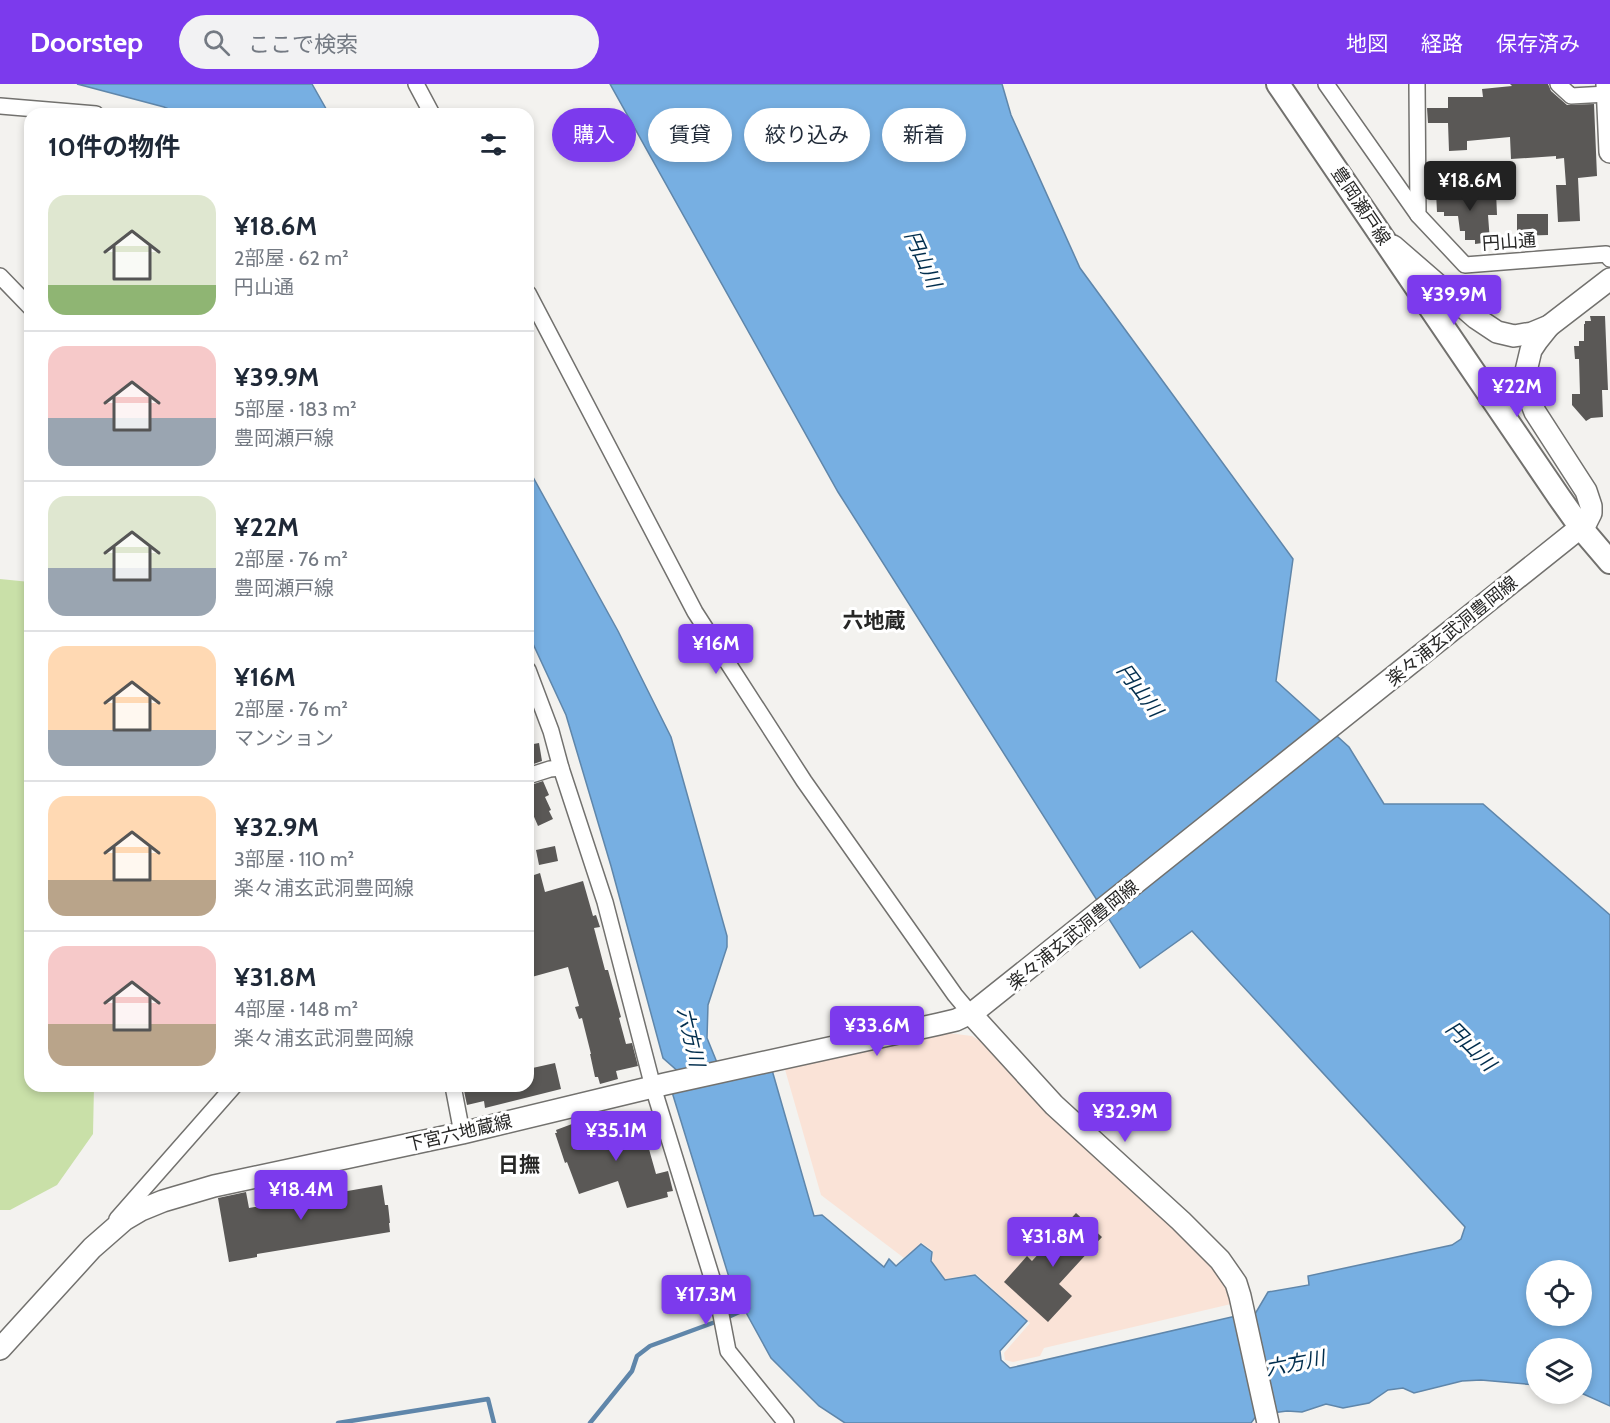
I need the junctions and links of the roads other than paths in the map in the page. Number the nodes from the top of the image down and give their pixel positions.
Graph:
1 (416, 84) edge
2 (1278, 84) edge
3 (1326, 84) edge
4 (1417, 84) edge
5 (1558, 84) edge
6 (1607, 89) edge
7 (0, 106) edge
8 (24, 108) edge
9 (429, 108) edge
10 (1610, 152) edge
11 (1418, 215) junction
12 (1382, 237) junction
13 (1610, 259) edge
14 (0, 276) edge
15 (1607, 281) edge
16 (24, 301) edge
17 (534, 304) edge
18 (1549, 327) junction
19 (1573, 534) junction
20 (1610, 562) edge
21 (534, 686) edge
22 (561, 768) junction
23 (534, 774) edge
24 (979, 1009) junction
25 (659, 1086) junction
26 (229, 1092) edge
27 (454, 1092) edge
28 (462, 1133) junction
29 (108, 1232) junction
30 (0, 1348) edge
31 (786, 1423) edge
32 (1268, 1423) edge

1 - 9 street
2 - 12 main road, 豊岡瀬戸線
3 - 11 street
4 - 11 street
5 - 6 street
6 - 10 main road
7 - 8 street
11 - 13 street, 円山通
12 - 18 main road
12 - 19 main road, 豊岡瀬戸線
14 - 16 street
15 - 18 main road
17 - 24 street
18 - 19 main road
19 - 20 main road, 豊岡瀬戸線
19 - 24 main road, 楽々浦玄武洞豊岡線
21 - 22 street
22 - 23 street
22 - 25 street
24 - 25 main road, 下宮六地蔵線
24 - 32 main road
25 - 28 main road, 下宮六地蔵線
25 - 31 street
26 - 29 street
27 - 28 street
28 - 29 main road, 下宮六地蔵線
29 - 30 main road, 下宮六地蔵線

